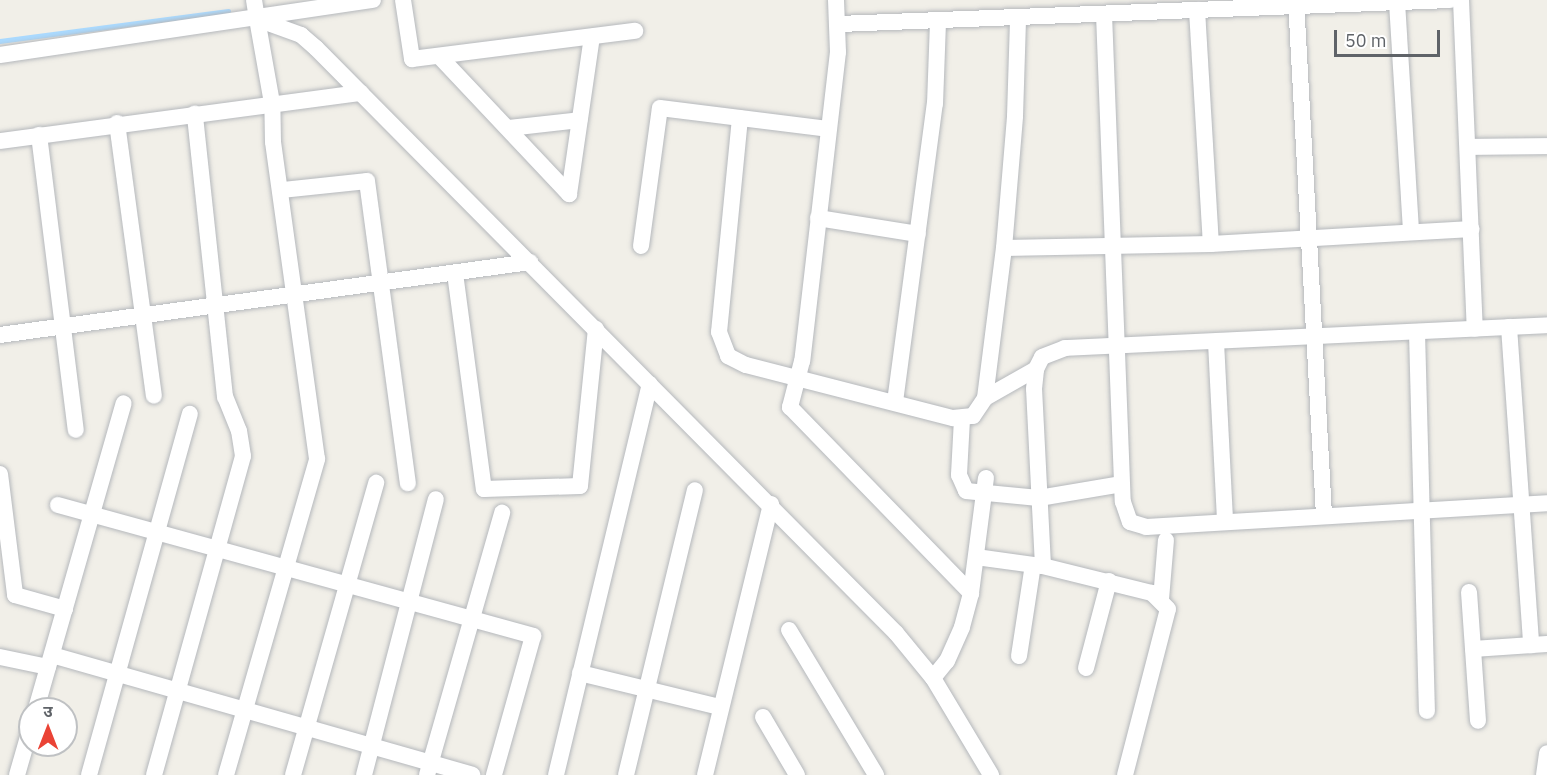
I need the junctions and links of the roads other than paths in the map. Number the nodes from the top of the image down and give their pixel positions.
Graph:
1 (254, 0) edge
2 (373, 0) edge
3 (403, 0) edge
4 (836, 0) edge
5 (1450, 0) edge
6 (1461, 0) edge
7 (1397, 2) junction
8 (1297, 3) edge
9 (1197, 10) junction
10 (1104, 14) junction
11 (257, 19) junction
12 (1018, 19) junction
13 (938, 21) junction
14 (839, 24) junction
15 (635, 31) dead end
16 (592, 37) junction
17 (0, 56) edge
18 (440, 56) junction
19 (362, 93) junction
20 (272, 103) junction
21 (195, 114) junction
22 (740, 118) junction
23 (580, 120) junction
24 (117, 123) junction
25 (509, 128) junction
26 (828, 129) junction
27 (39, 135) junction
28 (0, 141) edge
29 (1547, 146) edge
30 (1470, 147) junction
31 (282, 190) junction
32 (818, 218) junction
33 (1472, 229) junction
34 (1411, 232) junction
35 (918, 234) junction
36 (1307, 237) junction
37 (1211, 244) junction
38 (642, 246) dead end
39 (1111, 247) junction
40 (1004, 248) junction
41 (530, 262) junction
42 (455, 273) junction
43 (378, 285) junction
44 (296, 297) junction
45 (215, 306) junction
46 (142, 316) junction
47 (1547, 325) edge
48 (64, 327) junction
49 (1509, 327) junction
50 (596, 329) junction
51 (1475, 329) junction
52 (1417, 332) junction
53 (0, 335) edge
54 (1314, 338) junction
55 (1216, 342) junction
56 (1115, 346) junction
57 (1036, 369) junction
58 (797, 376) junction
59 (650, 384) junction
60 (154, 396) dead end
61 (985, 398) junction
62 (894, 402) junction
63 (124, 403) dead end
64 (190, 414) dead end
65 (962, 419) junction
66 (76, 430) dead end
67 (0, 474) edge
68 (376, 483) dead end
69 (408, 483) dead end
70 (1122, 484) junction
71 (985, 486) junction
72 (695, 490) dead end
73 (1039, 498) junction
74 (436, 499) dead end
75 (1547, 503) edge
76 (771, 504) junction
77 (1521, 504) junction
78 (58, 505) dead end
79 (1424, 510) junction
80 (502, 513) dead end
81 (93, 515) junction
82 (1324, 516) junction
83 (1225, 522) junction
84 (156, 533) junction
85 (1166, 540) dead end
86 (218, 550) junction
87 (976, 556) junction
88 (1038, 566) junction
89 (285, 569) junction
90 (1108, 581) junction
91 (348, 586) junction
92 (1469, 592) dead end
93 (971, 593) junction
94 (1161, 599) junction
95 (411, 603) junction
96 (65, 609) junction
97 (471, 619) junction
98 (789, 630) dead end
99 (1539, 645) edge
100 (1473, 649) junction
101 (1019, 656) dead end
102 (0, 657) edge
103 (50, 661) junction
104 (1086, 668) dead end
105 (119, 672) junction
106 (580, 673) junction
107 (933, 678) junction
108 (178, 689) junction
109 (646, 689) junction
110 (40, 697) edge
111 (719, 707) junction
112 (245, 708) junction
113 (1427, 711) dead end
114 (763, 717) dead end
115 (1478, 721) dead end
116 (307, 726) junction
117 (372, 746) junction
118 (1547, 753) edge
119 (22, 757) edge
120 (429, 769) edge
121 (17, 775) edge
122 (89, 775) edge
123 (154, 775) edge
124 (226, 775) edge
125 (293, 775) edge
126 (364, 775) edge
127 (472, 775) edge
128 (494, 775) edge
129 (556, 775) edge
130 (626, 775) edge
131 (705, 775) edge
132 (797, 775) edge
133 (876, 775) edge
134 (991, 775) edge
135 (1125, 775) edge
136 (1544, 775) edge

1 - 11 street
2 - 11 street
3 - 18 street
4 - 14 street
5 - 7 street
6 - 30 street
7 - 8 street
7 - 34 street
8 - 9 street
8 - 36 street
9 - 10 street
9 - 37 street
10 - 12 street
10 - 39 street
11 - 17 street
11 - 19 street
11 - 20 street
12 - 13 street
12 - 40 street
13 - 14 street
13 - 35 street
14 - 26 street
15 - 16 street
16 - 18 street
16 - 23 street
18 - 25 street
19 - 20 street
19 - 41 street
20 - 21 street
20 - 31 street
21 - 24 street
21 - 45 street
22 - 26 street
22 - 38 street
22 - 58 street
23 - 25 street
23 - 25 street
24 - 27 street
24 - 46 street
26 - 32 street
27 - 28 street
27 - 48 street
29 - 30 street
30 - 33 street
31 - 43 street
31 - 44 street
32 - 35 street
32 - 58 street
33 - 34 street
33 - 51 street
34 - 36 street
35 - 62 street
36 - 37 street
36 - 54 street
37 - 39 street
39 - 40 street
39 - 56 street
40 - 61 street
41 - 42 street
41 - 50 street
42 - 43 street
42 - 50 street
43 - 44 street
43 - 69 street
44 - 45 street
44 - 89 street
45 - 46 street
45 - 86 street
46 - 48 street
46 - 60 street
47 - 49 street
48 - 53 street
48 - 66 street
49 - 51 street
49 - 77 street
50 - 59 street
51 - 52 street
52 - 54 street
52 - 79 street
54 - 55 street
54 - 82 street
55 - 56 street
55 - 83 street
56 - 57 street
56 - 70 street
57 - 61 street
57 - 73 street
58 - 62 street
58 - 93 street
59 - 76 street
59 - 106 street
61 - 65 street
62 - 65 street
63 - 81 street
64 - 84 street
65 - 71 street
67 - 96 street
68 - 91 street
70 - 73 street
70 - 83 street
71 - 73 street
71 - 87 street
72 - 109 street
73 - 88 street
74 - 95 street
75 - 77 street
76 - 107 street
76 - 111 street
77 - 79 street
77 - 99 street
78 - 81 street
79 - 82 street
79 - 113 street
80 - 97 street
81 - 84 street
81 - 96 street
82 - 83 street
84 - 86 street
84 - 105 street
85 - 94 street
86 - 89 street
86 - 108 street
87 - 88 street
87 - 93 street
88 - 90 street
88 - 101 street
89 - 91 street
89 - 112 street
90 - 94 street
90 - 104 street
91 - 95 street
91 - 116 street
92 - 100 street
93 - 107 street
94 - 135 street
95 - 97 street
95 - 117 street
96 - 103 street
97 - 120 street
97 - 128 street
98 - 133 street
99 - 100 street
100 - 115 street
102 - 103 street
103 - 105 street
103 - 110 street
105 - 108 street
105 - 122 street
106 - 109 street
106 - 129 street
107 - 134 street
108 - 112 street
108 - 123 street
109 - 111 street
109 - 130 street
111 - 131 street
112 - 116 street
112 - 124 street
114 - 132 street
116 - 117 street
116 - 125 street
117 - 120 street
117 - 126 street
118 - 136 street
119 - 121 street
120 - 127 street

